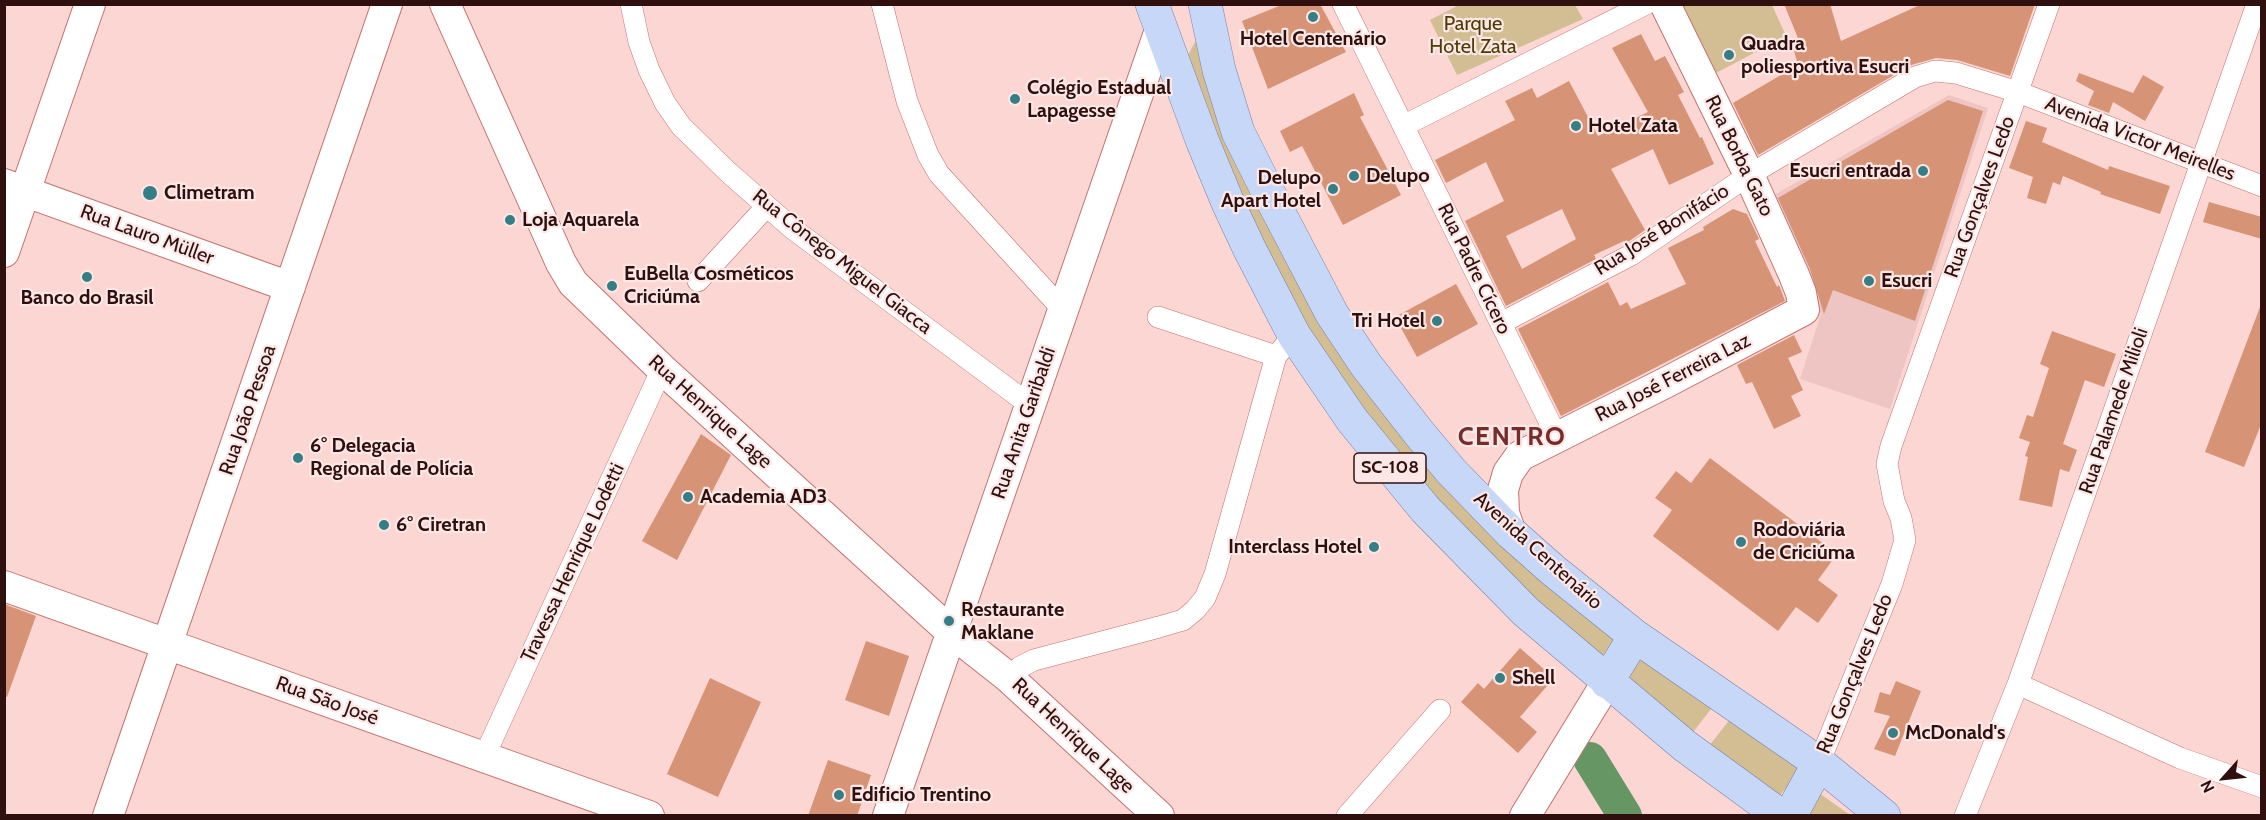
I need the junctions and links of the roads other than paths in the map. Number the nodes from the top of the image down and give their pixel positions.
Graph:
1 (90, 4) edge
2 (387, 4) edge
3 (445, 4) edge
4 (631, 4) edge
5 (882, 4) edge
6 (1343, 4) edge
7 (1646, 4) edge
8 (1665, 4) edge
9 (2049, 4) edge
10 (2257, 4) edge
11 (1208, 6) edge
12 (1156, 17) edge
13 (2018, 92) junction
14 (1403, 126) junction
15 (2202, 163) junction
16 (1749, 175) junction
17 (2262, 186) edge
18 (15, 188) edge
19 (767, 206) junction
20 (4, 252) edge
21 (698, 281) dead end
22 (290, 287) junction
23 (1063, 310) junction
24 (1804, 310) joint
25 (1158, 317) dead end
26 (1501, 323) junction
27 (1285, 345) junction
28 (662, 369) junction
29 (1030, 405) junction
30 (1557, 437) junction
31 (1511, 533) junction
32 (4, 586) edge
33 (951, 632) junction
34 (1635, 636) junction
35 (167, 644) junction
36 (1008, 677) junction
37 (1606, 682) junction
38 (2018, 684) junction
39 (1440, 710) dead end
40 (484, 757) junction
41 (1819, 763) junction
42 (2262, 787) edge
43 (108, 816) edge
44 (649, 816) edge
45 (888, 816) edge
46 (1159, 816) edge
47 (1347, 816) edge
48 (1525, 816) edge
49 (1781, 816) edge
50 (1790, 816) edge
51 (1884, 816) edge
52 (1965, 816) edge

1 - 18 street
2 - 22 street, Rua João Pessoa
3 - 28 street, Rua Henrique Lage
4 - 19 street, Rua Cônego Miguel Giacca
5 - 23 street
6 - 14 street, Rua Padre Cícero
7 - 14 street
8 - 16 street, Rua Borba Gato
9 - 13 street, Rua Gonçalves Ledo
10 - 15 street, Rua Palamede Milioli
11 - 12 main road
11 - 31 main road, Avenida Centenário
12 - 23 street, Rua Anita Garibaldi
12 - 27 main road, SC-108
13 - 15 street, Avenida Victor Meirelles
13 - 16 street, Rua José Bonifácio
13 - 41 street, Rua Gonçalves Ledo
14 - 26 street, Rua Padre Cícero
15 - 17 street, Avenida Victor Meirelles
15 - 38 street, Rua Palamede Milioli
16 - 24 street, Rua Borba Gato
16 - 26 street, Rua José Bonifácio
18 - 20 street
18 - 22 street, Rua Lauro Müller
19 - 21 street
19 - 29 street, Rua Cônego Miguel Giacca
22 - 35 street, Rua João Pessoa
23 - 29 street, Rua Anita Garibaldi
24 - 30 street, Rua José Ferreira Laz
25 - 27 street
26 - 30 street, Rua Padre Cícero
27 - 36 street
27 - 37 main road, SC-108
28 - 33 street, Rua Henrique Lage
28 - 40 street, Travessa Henrique Lodetti
29 - 33 street, Rua Anita Garibaldi
30 - 31 street, Rua José Ferreira Laz
31 - 34 main road, Avenida Centenário
32 - 35 street, Rua São José
33 - 36 street, Rua Henrique Lage
33 - 45 street, Rua Anita Garibaldi
34 - 37 main road
34 - 41 main road, Avenida Centenário
35 - 40 street, Rua São José
35 - 43 street, Rua João Pessoa
36 - 46 street, Rua Henrique Lage
37 - 48 street
37 - 49 main road, SC-108
38 - 42 street
38 - 52 street, Rua Palamede Milioli
39 - 47 street
40 - 44 street, Rua São José
41 - 50 main road
41 - 51 main road, Avenida Centenário

